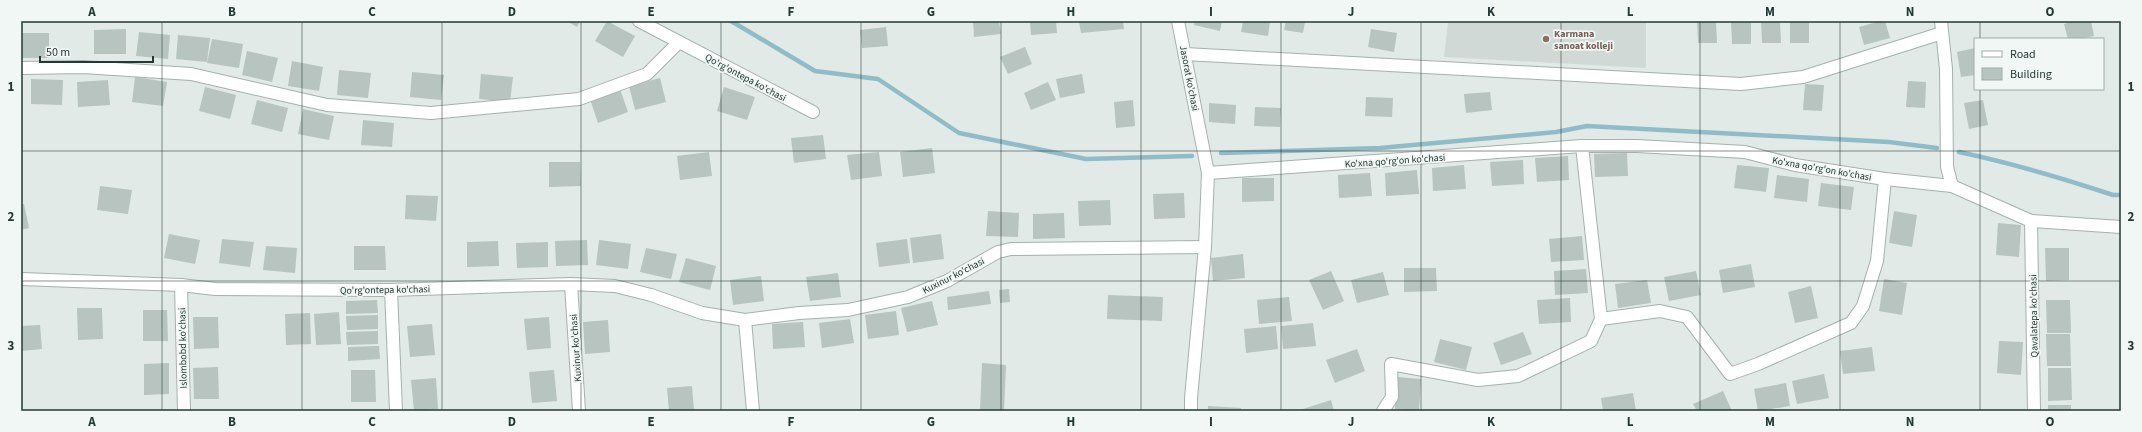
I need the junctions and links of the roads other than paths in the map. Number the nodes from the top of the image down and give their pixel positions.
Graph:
1 (639, 21) edge
2 (1178, 21) edge
3 (1941, 21) edge
4 (1942, 33) junction
5 (679, 42) junction
6 (1185, 54) junction
7 (21, 68) edge
8 (813, 112) dead end
9 (1582, 146) junction
10 (1208, 173) junction
11 (1885, 179) junction
12 (1952, 186) junction
13 (2031, 222) junction
14 (2121, 227) edge
15 (1205, 248) junction
16 (21, 279) edge
17 (571, 284) junction
18 (181, 285) junction
19 (391, 290) junction
20 (1601, 319) junction
21 (745, 320) junction
22 (184, 411) edge
23 (396, 411) edge
24 (578, 411) edge
25 (752, 411) edge
26 (1191, 411) edge
27 (1383, 411) edge
28 (2034, 411) edge

1 - 5 street, Qo'rg'ontepa ko'chasi
2 - 6 street, Jasorat ko'chasi
3 - 4 street
4 - 6 street
4 - 12 street
5 - 7 street
5 - 8 street, Qo'rg'ontepa ko'chasi
6 - 10 street, Jasorat ko'chasi
9 - 10 street, Ko'xna qo'rg'on ko'chasi
9 - 11 street, Ko'xna qo'rg'on ko'chasi
9 - 20 street
10 - 15 street, Jasorat ko'chasi
11 - 12 street
11 - 20 street, Ko'xna qo'rg'on ko'chasi
12 - 13 street
13 - 14 street
13 - 28 street, Qavalatepa ko'chasi
15 - 21 street, Kuxinur ko'chasi
15 - 26 street, Jasorat ko'chasi
16 - 18 street, Qo'rg'ontepa ko'chasi
17 - 19 street, Qo'rg'ontepa ko'chasi
17 - 21 street, Qo'rg'ontepa ko'chasi
17 - 24 street, Kuxinur ko'chasi
18 - 19 street, Qo'rg'ontepa ko'chasi
18 - 22 street, Islombobd ko'chasi
19 - 23 street
20 - 27 street
21 - 25 street

